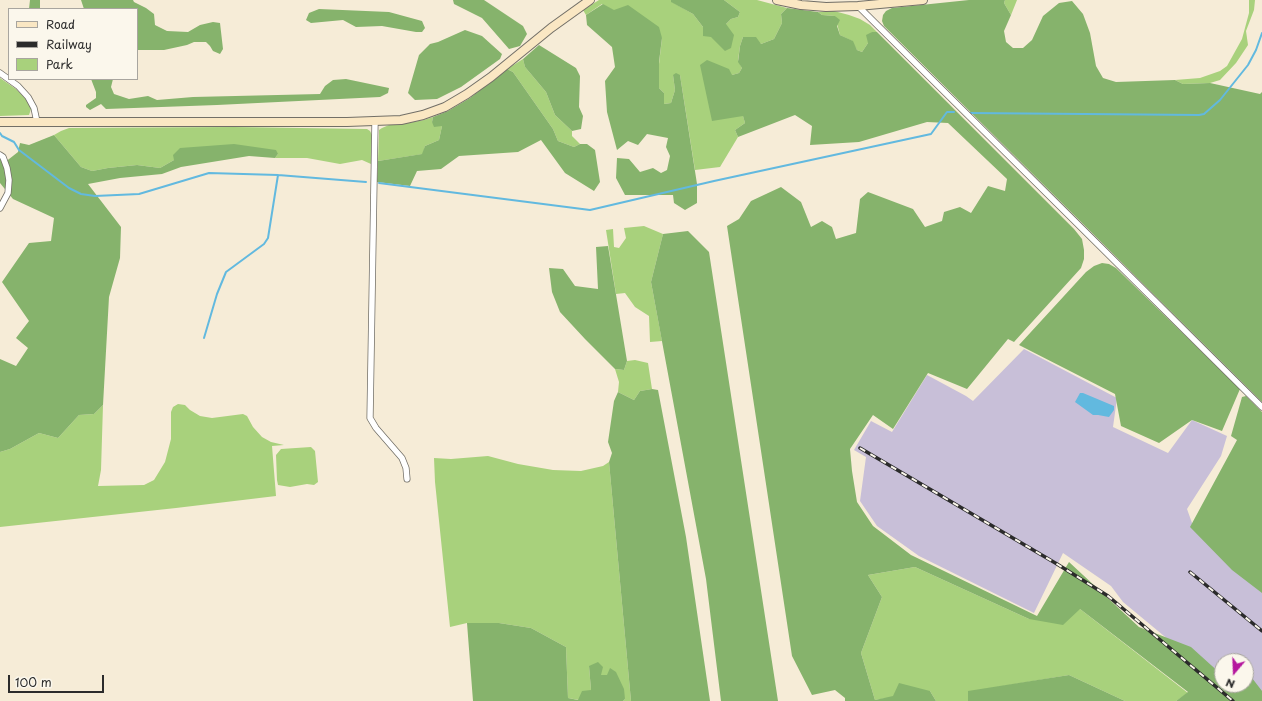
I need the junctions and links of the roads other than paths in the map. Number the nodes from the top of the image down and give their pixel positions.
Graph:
1 (590, 0) edge
2 (777, 0) edge
3 (923, 0) edge
4 (858, 6) junction
5 (10, 80) edge
6 (0, 122) edge
7 (37, 122) junction
8 (375, 122) junction
9 (0, 154) edge
10 (0, 208) edge
11 (1262, 407) edge
12 (407, 479) dead end

1 - 8 main road
2 - 4 main road
3 - 4 main road
4 - 11 street
5 - 7 street
6 - 7 main road
7 - 8 main road
8 - 12 street
9 - 10 street

